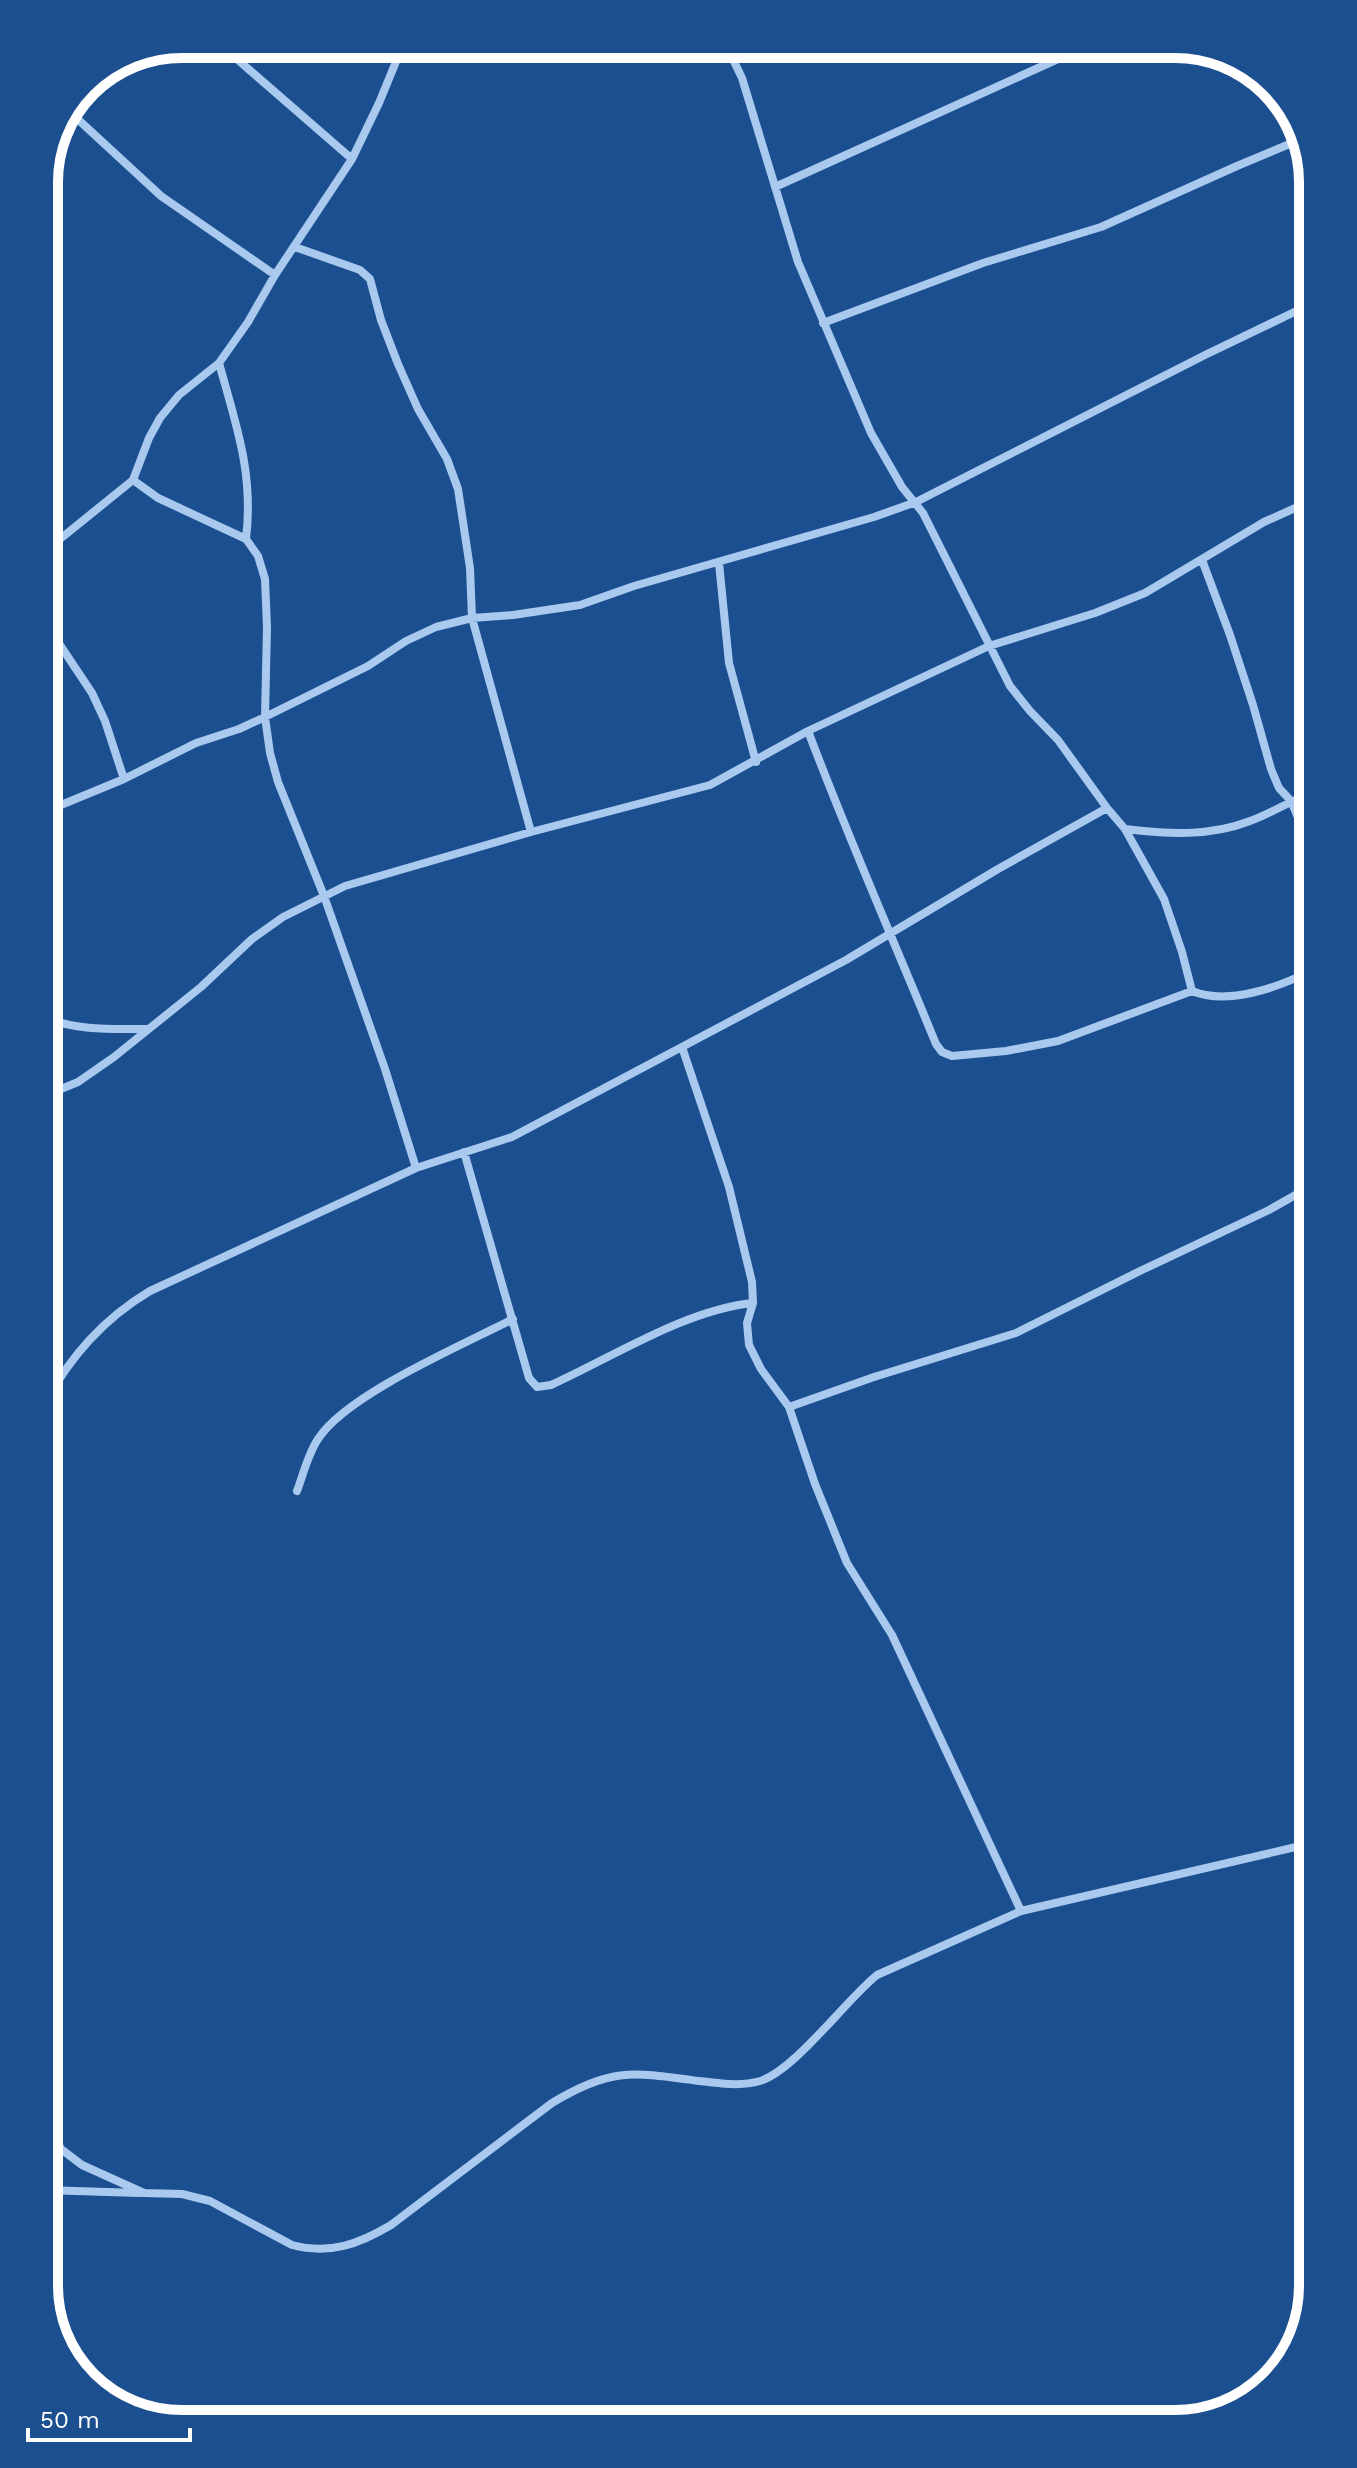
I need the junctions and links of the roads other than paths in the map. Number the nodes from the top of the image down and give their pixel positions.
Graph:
1 (236, 58) edge
2 (398, 58) edge
3 (732, 58) edge
4 (1060, 58) edge
5 (76, 118) edge
6 (1292, 143) edge
7 (352, 159) junction
8 (775, 187) junction
9 (295, 247) junction
10 (275, 275) junction
11 (1299, 310) edge
12 (823, 323) junction
13 (219, 363) junction
14 (133, 480) junction
15 (916, 502) junction
16 (1299, 506) edge
17 (246, 539) junction
18 (58, 541) edge
19 (1202, 560) junction
20 (719, 563) junction
21 (472, 618) junction
22 (58, 642) edge
23 (989, 646) junction
24 (265, 717) junction
25 (808, 731) junction
26 (756, 762) junction
27 (124, 779) junction
28 (1299, 798) edge
29 (1291, 801) junction
30 (58, 806) edge
31 (1107, 808) junction
32 (1299, 820) edge
33 (1125, 829) junction
34 (531, 832) junction
35 (324, 896) junction
36 (891, 933) junction
37 (1299, 975) edge
38 (1192, 991) junction
39 (58, 1023) edge
40 (147, 1029) junction
41 (682, 1047) junction
42 (58, 1090) edge
43 (464, 1152) junction
44 (416, 1168) junction
45 (1299, 1193) edge
46 (753, 1303) junction
47 (513, 1319) junction
48 (58, 1381) edge
49 (789, 1407) junction
50 (297, 1491) dead end
51 (1299, 1846) edge
52 (1021, 1911) junction
53 (58, 2144) edge
54 (58, 2190) edge
55 (144, 2193) junction

1 - 7 street
2 - 7 street
3 - 8 street
4 - 8 street
5 - 10 street
6 - 12 street
7 - 9 street
8 - 12 street
9 - 10 street
9 - 21 street
10 - 13 street
11 - 15 street
12 - 15 street
13 - 14 street
13 - 17 street
14 - 17 street
14 - 18 street
15 - 20 street
15 - 23 street
16 - 19 street
17 - 24 street
19 - 23 street
19 - 29 street
20 - 21 street
20 - 26 street
21 - 24 street
21 - 34 street
22 - 27 street
23 - 25 street
23 - 31 street
24 - 27 street
24 - 35 street
25 - 26 street
25 - 36 street
26 - 34 street
27 - 30 street
28 - 29 street
29 - 32 street
29 - 33 street
31 - 33 street
31 - 36 street
33 - 38 street
34 - 35 street
35 - 40 street
35 - 44 street
36 - 38 street
36 - 41 street
37 - 38 street
39 - 40 street
40 - 42 street
41 - 43 street
41 - 46 street
43 - 44 street
43 - 47 street
44 - 48 street
45 - 49 street
46 - 47 street
46 - 49 street
47 - 50 street
49 - 52 street
51 - 52 street
52 - 55 street
53 - 55 street
54 - 55 street

